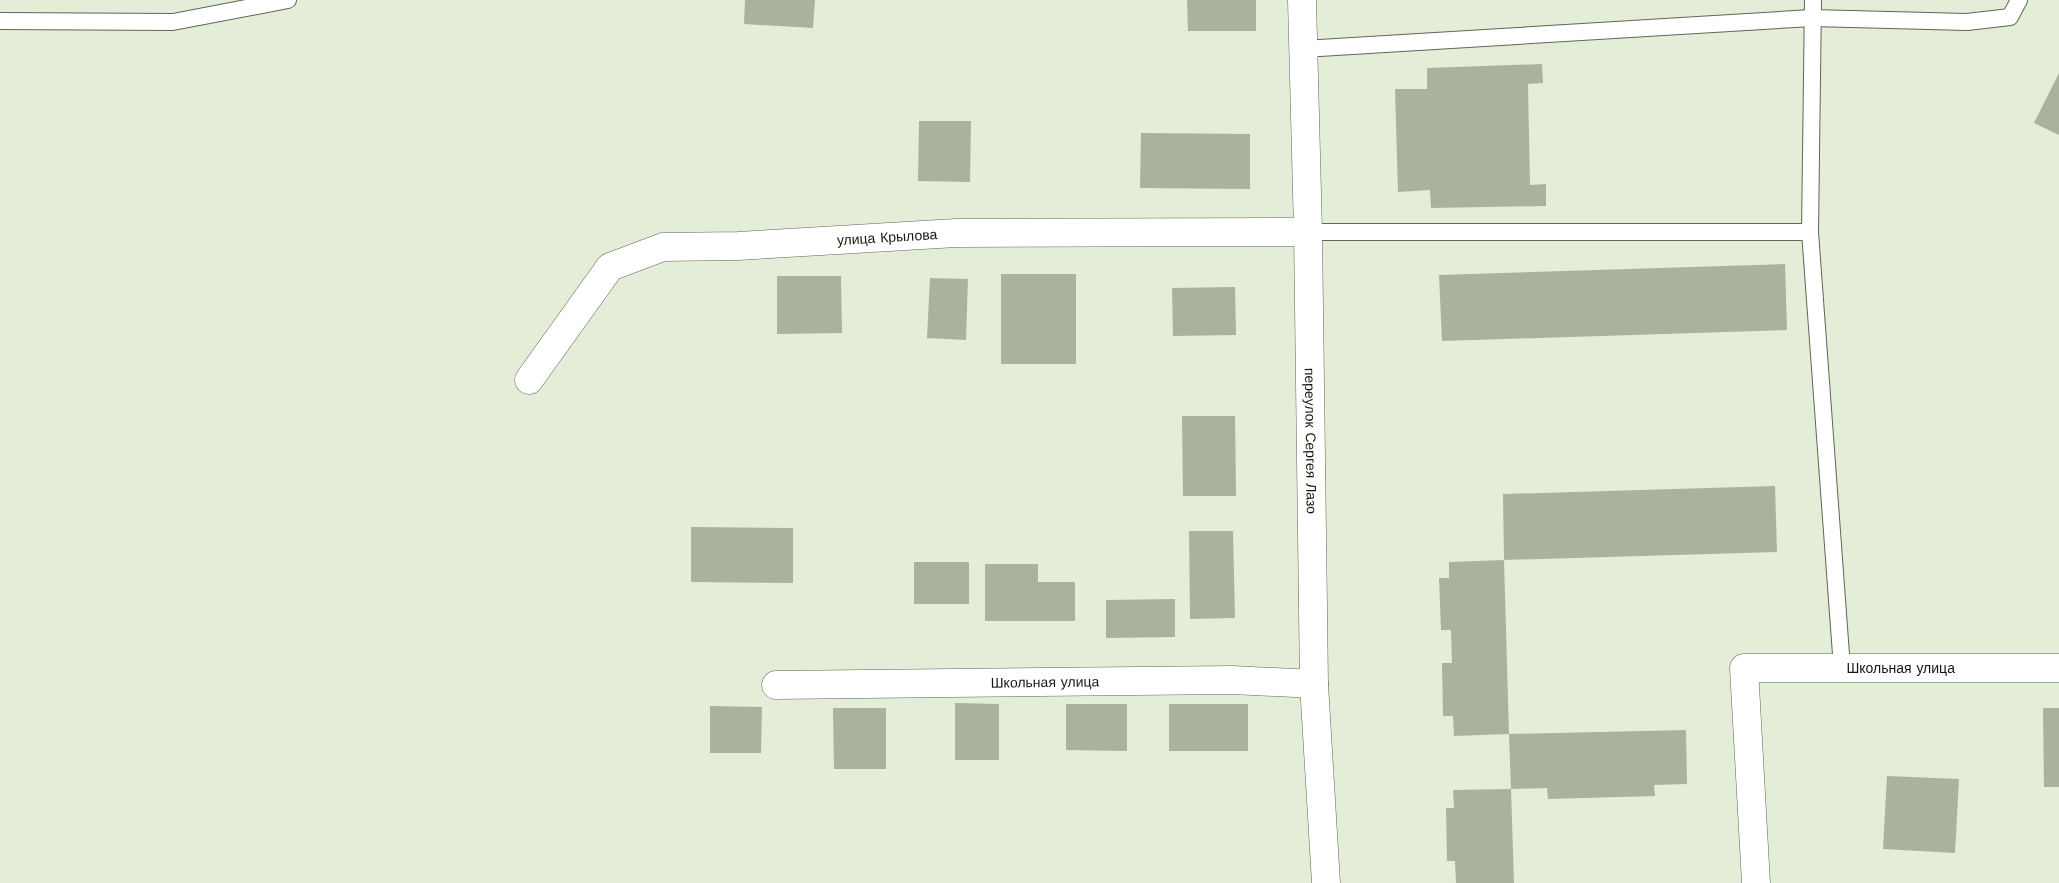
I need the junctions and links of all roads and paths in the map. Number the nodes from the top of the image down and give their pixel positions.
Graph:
1 (288, 0) edge
2 (1302, 0) edge
3 (1813, 0) edge
4 (2019, 0) edge
5 (1812, 18) junction
6 (0, 21) edge
7 (1303, 49) junction
8 (1308, 232) junction
9 (1810, 232) junction
10 (529, 380) dead end
11 (1842, 668) junction
12 (2059, 668) edge
13 (1314, 684) junction
14 (776, 686) dead end
15 (1326, 883) edge
16 (1756, 883) edge

1 - 6 lane
2 - 7 street, переулок Сергея Лазо
3 - 5 lane
4 - 5 lane
5 - 7 lane
5 - 9 lane
7 - 8 street, переулок Сергея Лазо
8 - 9 lane
8 - 10 street, улица Крылова
8 - 13 street, переулок Сергея Лазо
9 - 11 lane
11 - 12 street, Школьная улица
11 - 16 street, Школьная улица
13 - 14 street, Школьная улица
13 - 15 street, переулок Сергея Лазо

